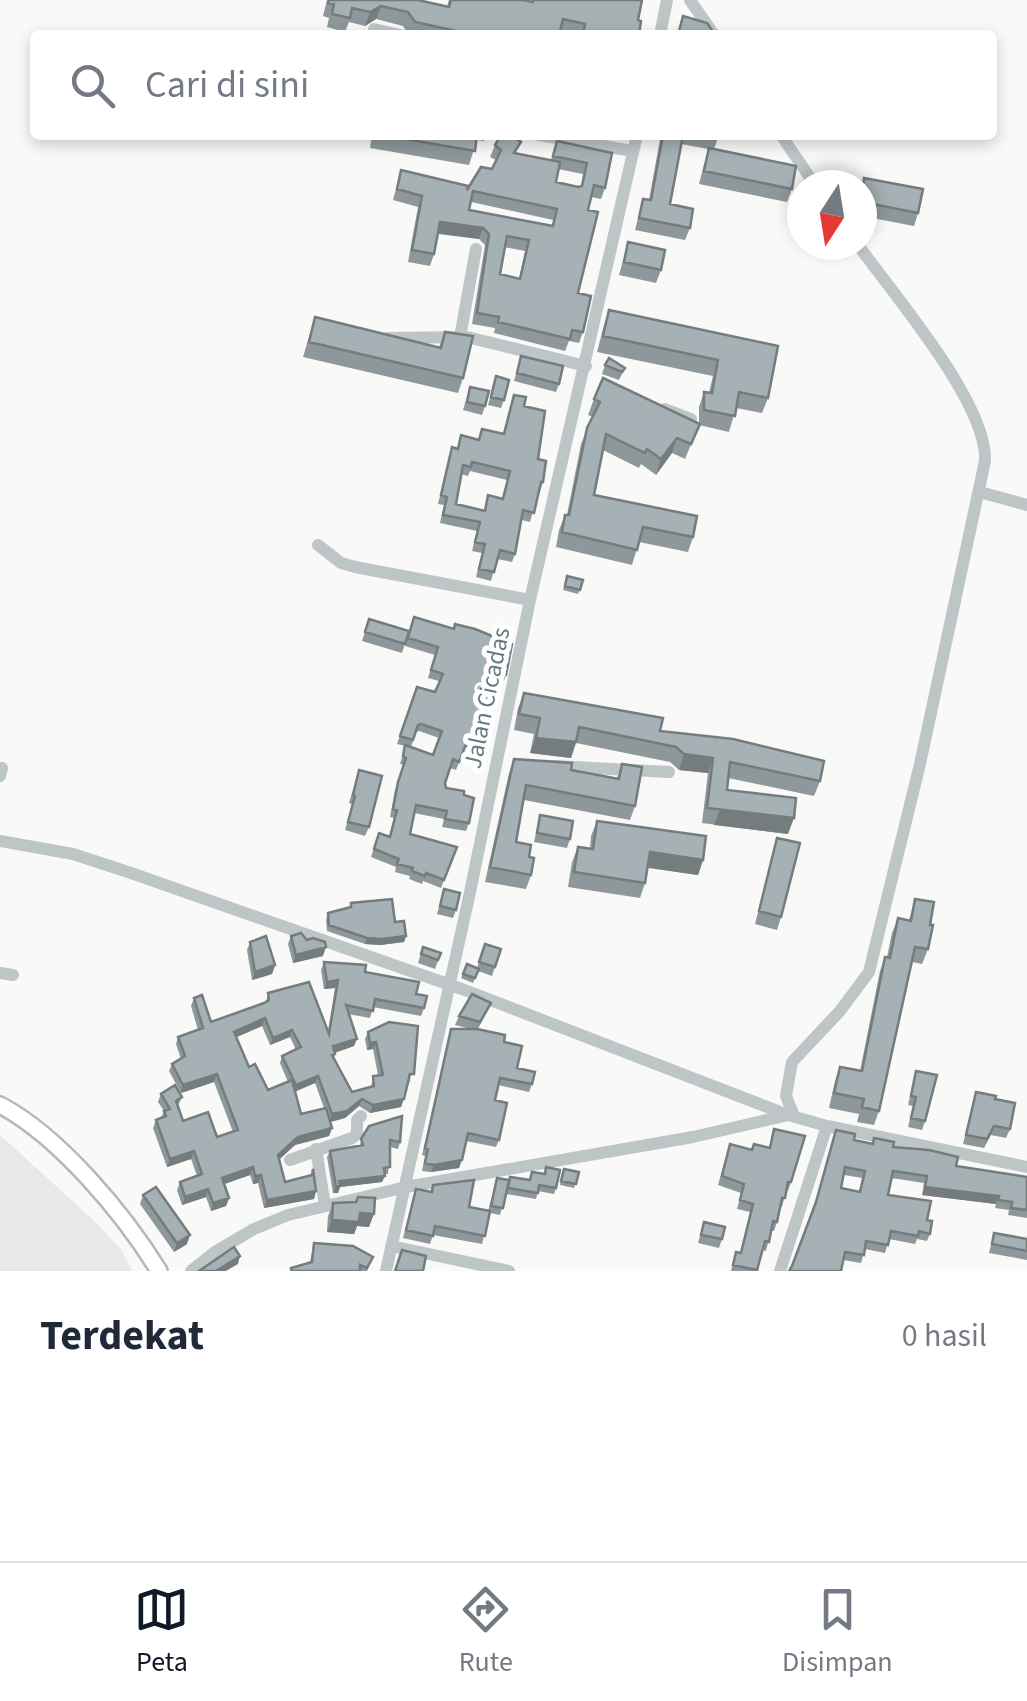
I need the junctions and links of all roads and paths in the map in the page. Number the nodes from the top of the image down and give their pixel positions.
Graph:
1 (668, 0) edge
2 (690, 0) edge
3 (374, 29) dead end
4 (378, 30) edge
5 (661, 30) edge
6 (711, 30) edge
7 (569, 140) edge
8 (636, 140) edge
9 (784, 140) edge
10 (634, 151) junction
11 (806, 170) edge
12 (476, 249) dead end
13 (869, 260) edge
14 (370, 335) edge
15 (460, 337) junction
16 (584, 372) junction
17 (601, 384) edge
18 (655, 405) edge
19 (691, 419) edge
20 (980, 492) junction
21 (1027, 504) edge
22 (318, 546) dead end
23 (530, 600) junction
24 (497, 760) junction
25 (514, 762) edge
26 (531, 764) edge
27 (670, 772) dead end
28 (0, 841) edge
29 (450, 986) junction
30 (0, 1104) edge
31 (360, 1116) dead end
32 (791, 1116) junction
33 (826, 1126) junction
34 (316, 1149) junction
35 (290, 1160) dead end
36 (1027, 1167) edge
37 (406, 1187) junction
38 (325, 1206) junction
39 (391, 1246) junction
40 (156, 1270) edge
41 (191, 1271) edge
42 (386, 1271) edge
43 (509, 1271) edge
44 (780, 1271) edge

1 - 5 street
2 - 6 street
3 - 4 street
7 - 10 street
8 - 10 street, Jalan Cicadas
9 - 11 street
10 - 16 street, Jalan Cicadas
12 - 15 street
13 - 20 street
14 - 15 street
15 - 16 street
16 - 17 street
16 - 23 street, Jalan Cicadas
18 - 19 street
20 - 21 street
20 - 32 street
22 - 23 street
23 - 24 street, Jalan Cicadas
24 - 25 street
24 - 29 street, Jalan Cicadas
26 - 27 street
28 - 29 street
29 - 32 street
29 - 37 street, Jalan Cicadas
30 - 40 main road
31 - 34 street
32 - 33 street
32 - 37 street
33 - 36 street
33 - 44 street
34 - 35 street
34 - 38 street
37 - 38 street
37 - 39 street, Jalan Cicadas
38 - 41 street
39 - 42 street, Jalan Cicadas
39 - 43 street

